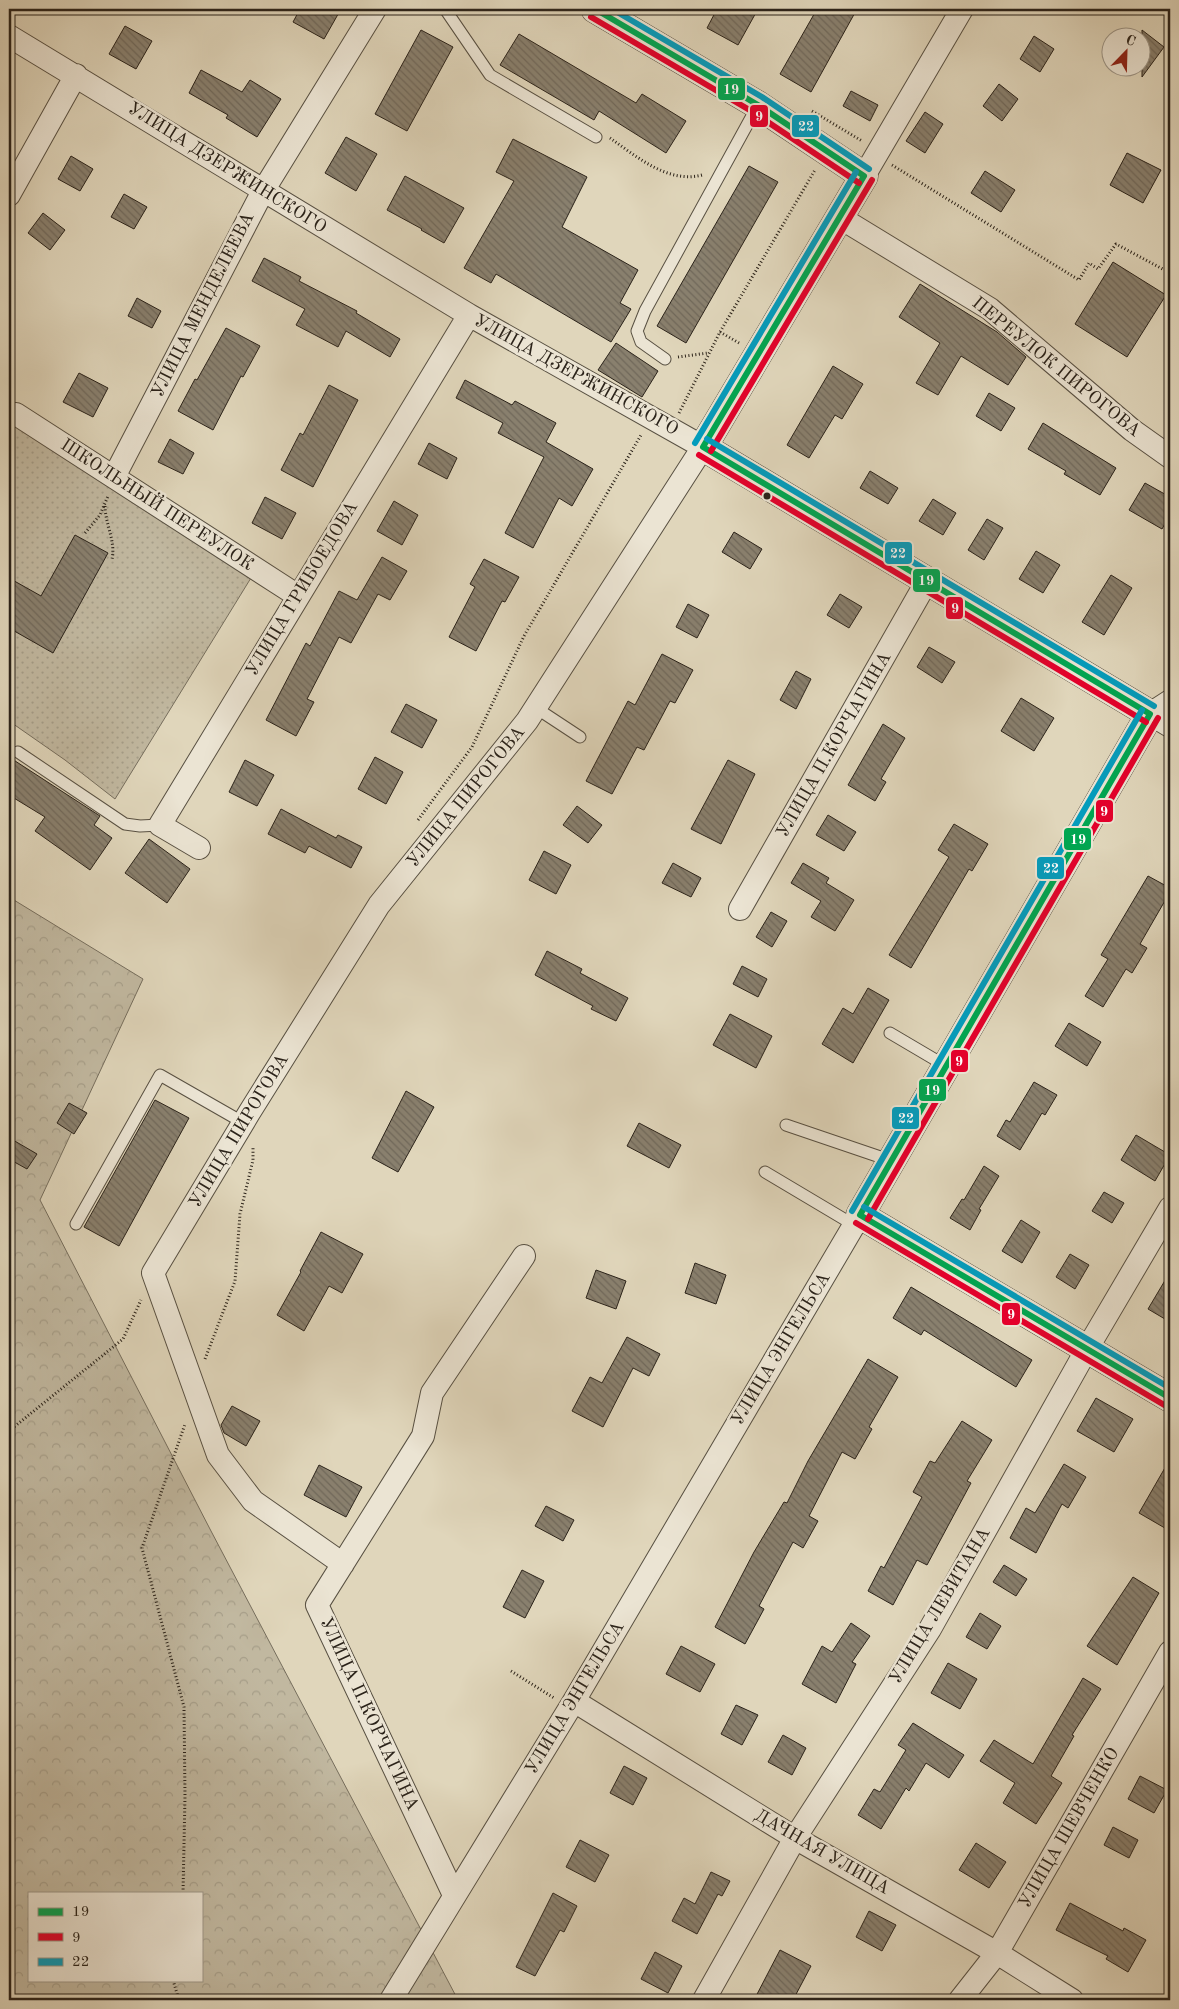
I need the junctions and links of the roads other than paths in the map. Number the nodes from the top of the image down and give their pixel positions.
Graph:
1 (375, 9) edge
2 (445, 9) edge
3 (595, 9) edge
4 (962, 9) edge
5 (9, 36) edge
6 (76, 75) junction
7 (758, 105) junction
8 (596, 137) road end
9 (870, 166) junction
10 (263, 191) junction
11 (9, 195) edge
12 (838, 217) junction
13 (469, 315) junction
14 (665, 359) road end
15 (16, 414) dead end
16 (703, 447) junction
17 (1170, 457) edge
18 (114, 477) junction
19 (927, 581) junction
20 (298, 596) junction
21 (536, 708) junction
22 (1164, 714) edge
23 (580, 736) dead end
24 (18, 752) dead end
25 (160, 825) junction
26 (199, 848) dead end
27 (740, 909) dead end
28 (890, 1033) dead end
29 (946, 1066) junction
30 (244, 1123) junction
31 (786, 1125) dead end
32 (892, 1161) junction
33 (765, 1172) dead end
34 (1170, 1208) edge
35 (857, 1220) junction
36 (76, 1224) dead end
37 (524, 1256) dead end
38 (1087, 1349) junction
39 (1170, 1398) edge
40 (343, 1564) junction
41 (1170, 1652) edge
42 (572, 1704) junction
43 (795, 1838) junction
44 (454, 1895) junction
45 (997, 1953) junction
46 (391, 2000) edge
47 (704, 2000) edge
48 (960, 2000) edge
49 (1072, 2000) edge

1 - 10 street, УЛИЦА МЕНДЕЛЕЕВА
2 - 8 lane
3 - 7 street
4 - 9 street, УЛИЦА ПИРОГОВА
5 - 6 street, УЛИЦА ДЗЕРЖИНСКОГО
6 - 10 street, УЛИЦА ДЗЕРЖИНСКОГО
6 - 11 street
7 - 9 street
7 - 14 lane
9 - 12 street, УЛИЦА ПИРОГОВА
10 - 13 street, УЛИЦА ДЗЕРЖИНСКОГО
10 - 18 street, УЛИЦА МЕНДЕЛЕЕВА
12 - 16 street, УЛИЦА ПИРОГОВА
12 - 17 street, ПЕРЕУЛОК ПИРОГОВА
13 - 16 street, УЛИЦА ДЗЕРЖИНСКОГО
13 - 20 street, УЛИЦА ГРИБОЕДОВА
15 - 18 street, ШКОЛЬНЫЙ ПЕРЕУЛОК
16 - 19 street, УЛИЦА ДЗЕРЖИНСКОГО
16 - 21 street, УЛИЦА ПИРОГОВА
18 - 20 street, ШКОЛЬНЫЙ ПЕРЕУЛОК
19 - 22 street, УЛИЦА ДЗЕРЖИНСКОГО
19 - 27 street, УЛИЦА П.КОРЧАГИНА
20 - 25 street, УЛИЦА ГРИБОЕДОВА
21 - 23 lane
21 - 30 street, УЛИЦА ПИРОГОВА
22 - 29 street, УЛИЦА ЭНГЕЛЬСА
24 - 25 lane
25 - 26 street
28 - 29 lane
29 - 32 street, УЛИЦА ЭНГЕЛЬСА
30 - 36 lane
30 - 40 street, УЛИЦА ПИРОГОВА
31 - 32 lane
32 - 35 street, УЛИЦА ЭНГЕЛЬСА
33 - 35 lane
34 - 38 street, УЛИЦА ЛЕВИТАНА
35 - 38 street
35 - 42 street, УЛИЦА ЭНГЕЛЬСА
37 - 40 street, УЛИЦА П.КОРЧАГИНА
38 - 39 street
38 - 43 street, УЛИЦА ЛЕВИТАНА
40 - 44 street, УЛИЦА П.КОРЧАГИНА
41 - 45 street, УЛИЦА ШЕВЧЕНКО
42 - 43 street, ДАЧНАЯ УЛИЦА
42 - 44 street, УЛИЦА ЭНГЕЛЬСА
43 - 45 street, ДАЧНАЯ УЛИЦА
43 - 47 street, УЛИЦА ЛЕВИТАНА
44 - 46 street, УЛИЦА ЭНГЕЛЬСА
45 - 48 street, УЛИЦА ШЕВЧЕНКО
45 - 49 street, ДАЧНАЯ УЛИЦА

